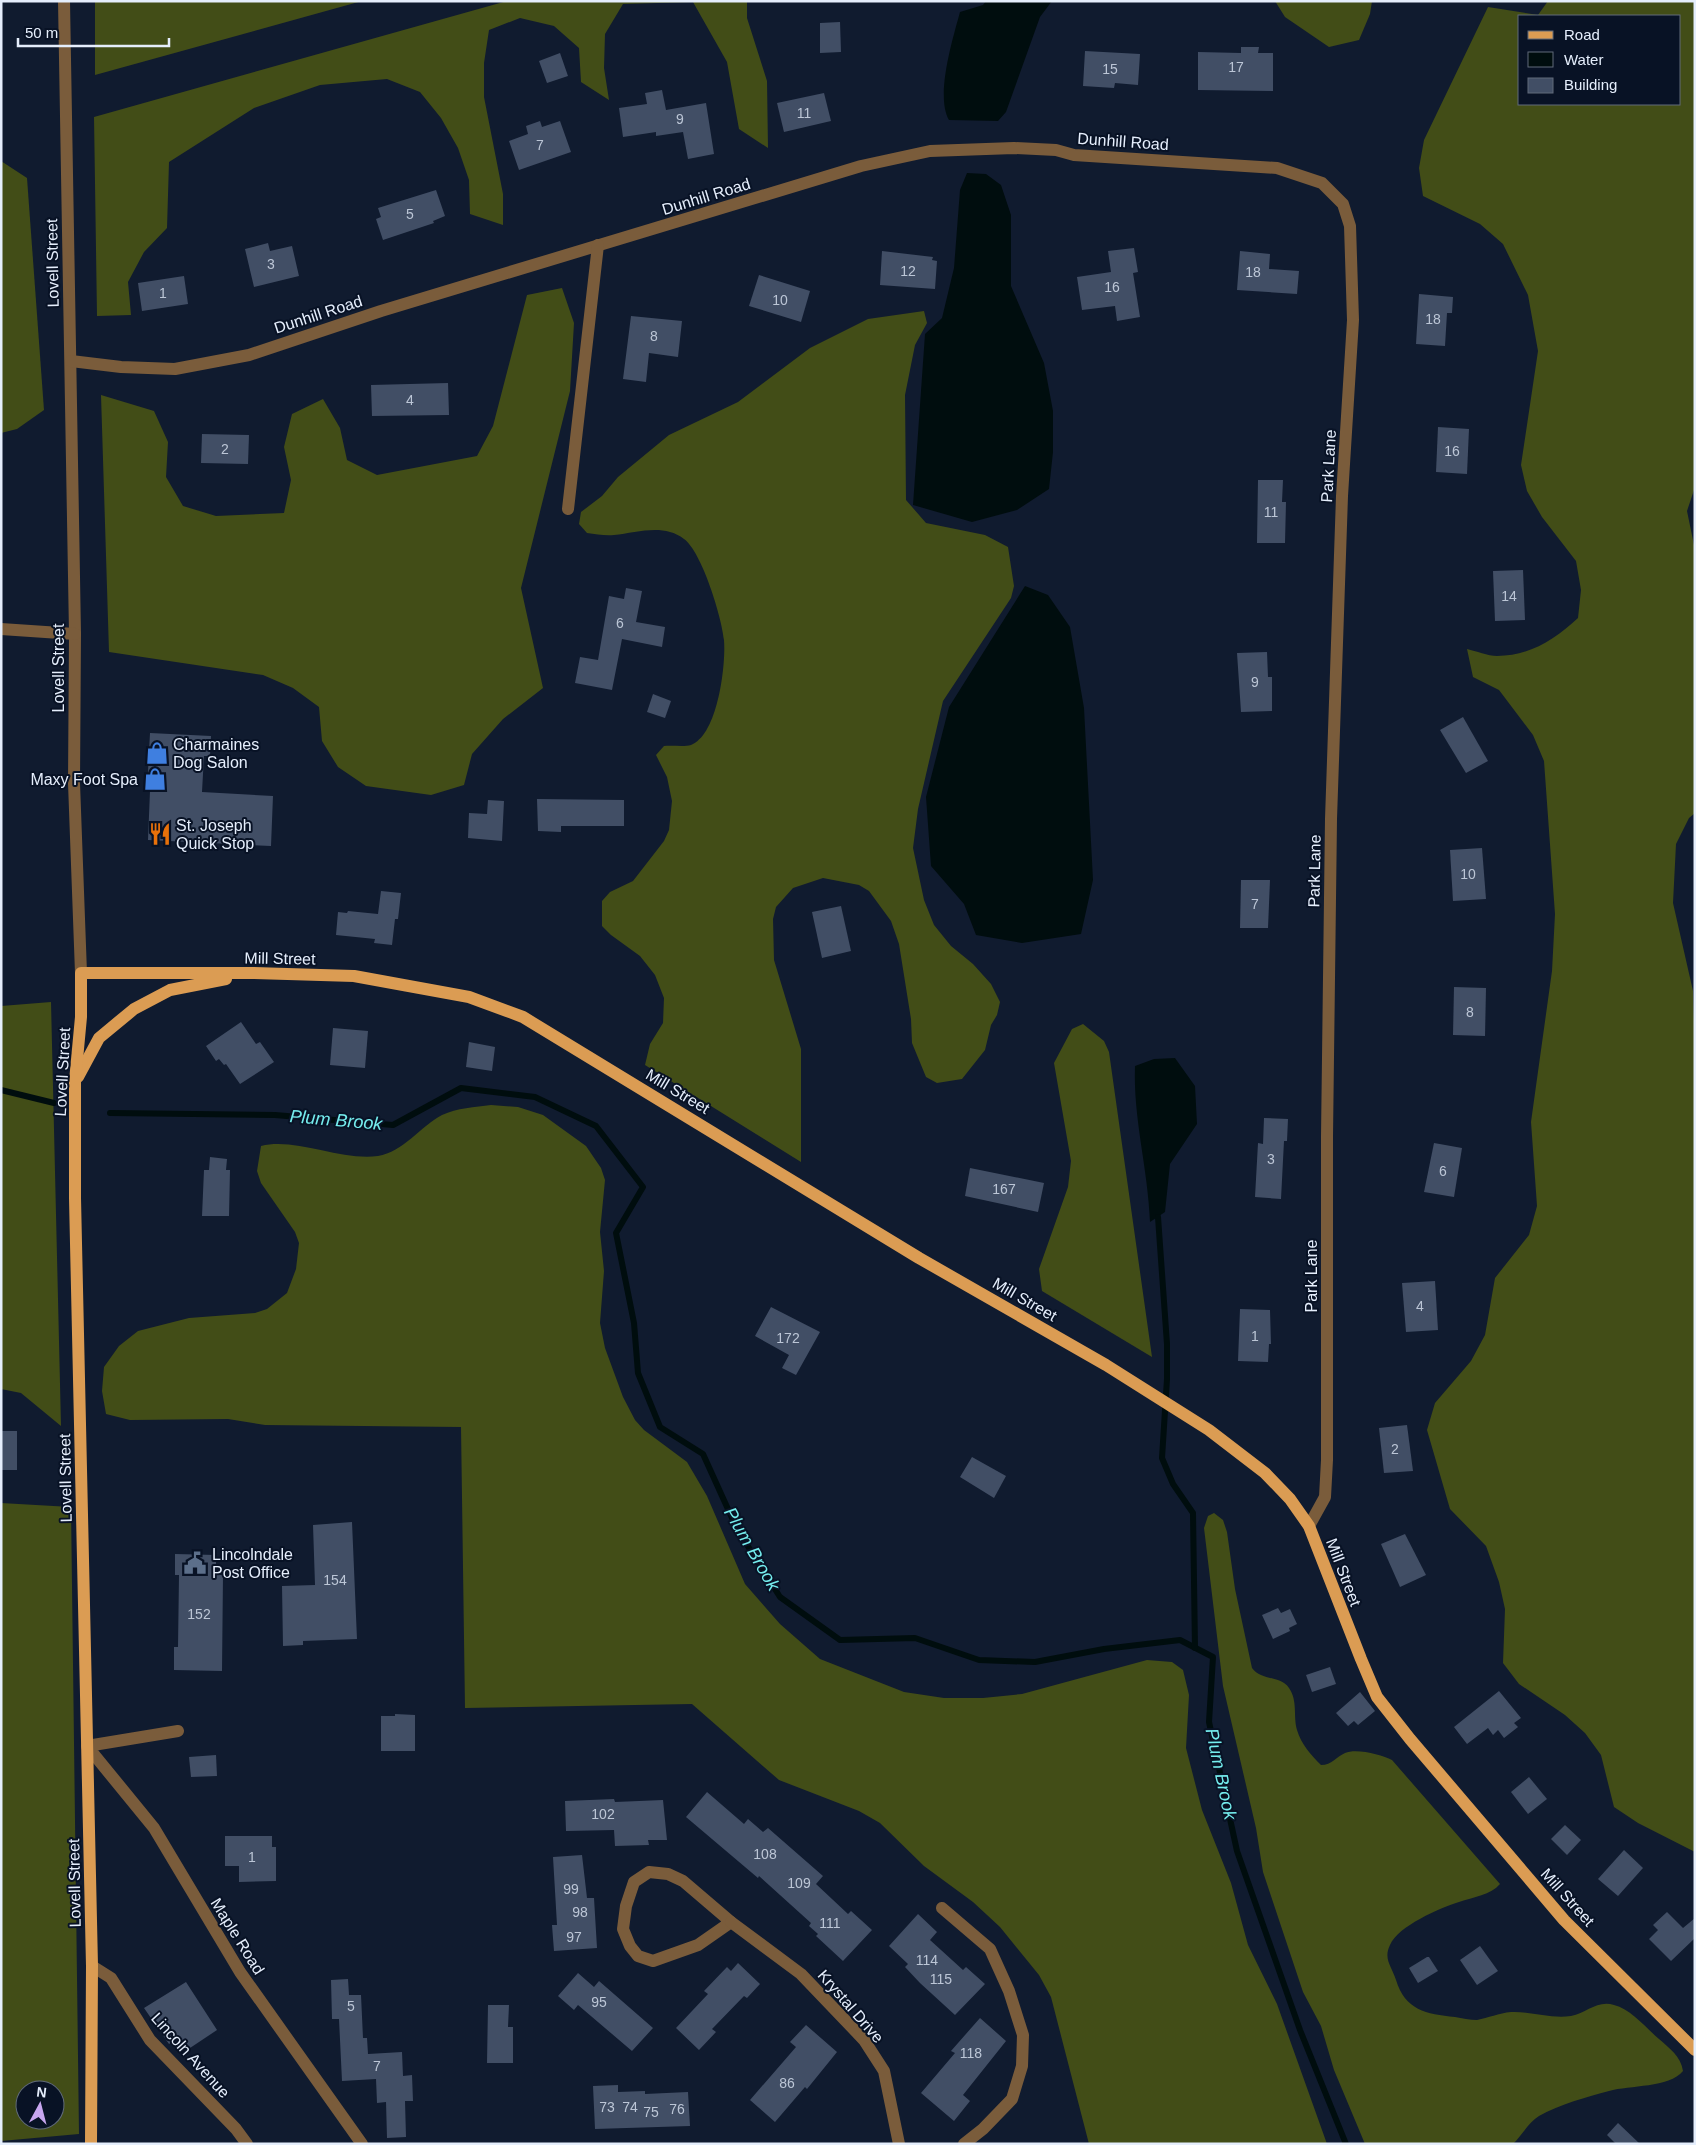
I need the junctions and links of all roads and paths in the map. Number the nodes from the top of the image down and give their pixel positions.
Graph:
1 (64, 1) edge
2 (1346, 214) joint
3 (598, 245) junction
4 (70, 361) junction
5 (568, 509) dead end
6 (1, 629) edge
7 (75, 634) junction
8 (81, 973) junction
9 (252, 973) junction
10 (75, 1081) junction
11 (1309, 1526) junction
12 (178, 1731) dead end
13 (87, 1746) junction
14 (942, 1908) dead end
15 (731, 1922) junction
16 (92, 1966) junction
17 (1695, 2050) edge
18 (91, 2144) edge
19 (247, 2144) edge
20 (362, 2144) edge
21 (899, 2144) edge
22 (964, 2144) edge

1 - 4 street, Lovell Street
2 - 3 street, Dunhill Road
2 - 11 street, Park Lane
3 - 4 street, Dunhill Road
3 - 5 street
4 - 7 street, Lovell Street
6 - 7 street
7 - 8 street, Lovell Street
8 - 9 main road, Mill Street
8 - 10 main road, Lovell Street
9 - 10 main road
9 - 11 main road, Mill Street
10 - 13 main road, Lovell Street
11 - 17 main road, Mill Street
12 - 13 street
13 - 16 main road, Lovell Street
13 - 20 street, Maple Road
14 - 22 street
15 - 15 street, Krystal Drive
15 - 21 street, Krystal Drive
16 - 18 main road, Lovell Street
16 - 19 street, Lincoln Avenue

